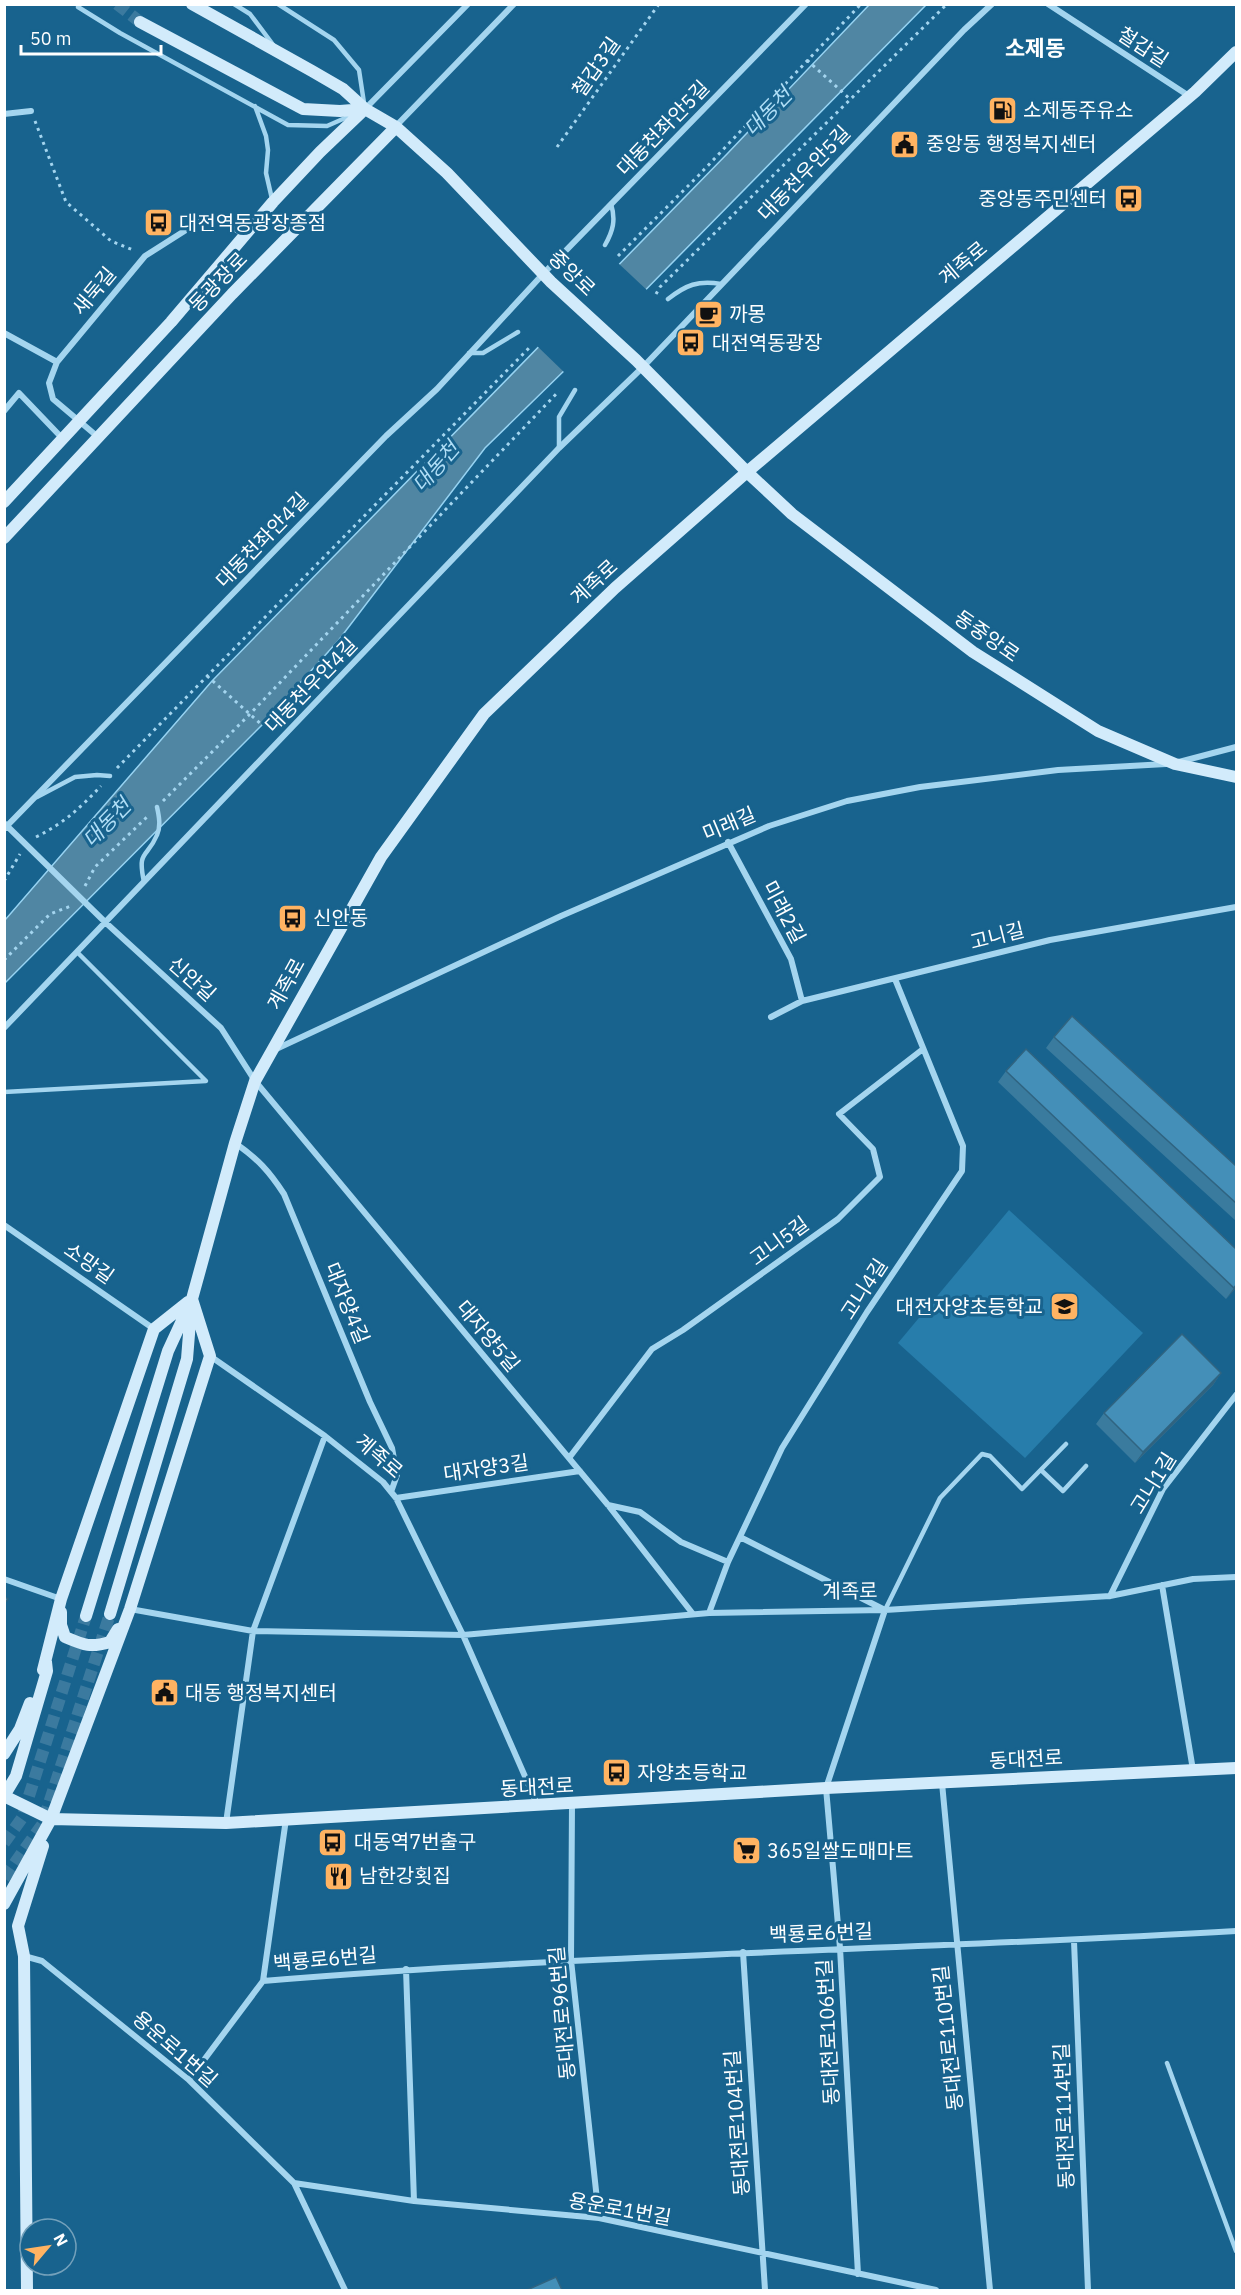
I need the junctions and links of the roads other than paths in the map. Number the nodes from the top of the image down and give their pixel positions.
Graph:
1 (79, 4) edge
2 (192, 4) edge
3 (234, 4) edge
4 (278, 4) edge
5 (468, 4) edge
6 (514, 4) edge
7 (806, 4) edge
8 (992, 4) edge
9 (1048, 4) edge
10 (140, 22) tunnel mouth
11 (279, 52) junction
12 (1236, 52) edge
13 (1189, 97) junction
14 (255, 106) junction
15 (365, 109) junction
16 (31, 111) road end
17 (4, 114) edge
18 (396, 127) junction
19 (273, 202) junction
20 (611, 204) junction
21 (247, 235) junction
22 (605, 245) dead end
23 (547, 278) junction
24 (721, 284) junction
25 (668, 299) dead end
26 (518, 332) dead end
27 (4, 333) edge
28 (470, 353) junction
29 (57, 362) junction
30 (640, 363) junction
31 (575, 390) dead end
32 (4, 411) edge
33 (80, 422) junction
34 (99, 438) junction
35 (64, 439) junction
36 (559, 448) junction
37 (747, 472) junction
38 (4, 502) edge
39 (4, 537) edge
40 (1236, 747) edge
41 (1175, 764) junction
42 (110, 776) road end
43 (1236, 777) edge
44 (32, 799) junction
45 (157, 807) road end
46 (5, 827) edge
47 (728, 842) junction
48 (144, 882) junction
49 (1236, 907) edge
50 (105, 922) junction
51 (77, 952) junction
52 (896, 979) junction
53 (802, 1001) junction
54 (771, 1017) dead end
55 (4, 1028) edge
56 (923, 1049) junction
57 (270, 1052) junction
58 (255, 1081) junction
59 (4, 1092) edge
60 (235, 1143) junction
61 (4, 1225) edge
62 (192, 1299) junction
63 (154, 1329) junction
64 (210, 1356) junction
65 (1236, 1395) edge
66 (325, 1436) junction
67 (1066, 1443) dead end
68 (569, 1458) junction
69 (1086, 1466) dead end
70 (1041, 1470) junction
71 (580, 1471) junction
72 (394, 1495) junction
73 (608, 1505) junction
74 (740, 1537) junction
75 (728, 1562) junction
76 (1236, 1577) edge
77 (4, 1579) edge
78 (1162, 1585) junction
79 (1110, 1596) junction
80 (61, 1599) junction
81 (130, 1609) junction
82 (885, 1610) junction
83 (709, 1613) junction
84 (110, 1614) tunnel mouth
85 (693, 1614) junction
86 (86, 1616) tunnel mouth
87 (253, 1631) junction
88 (463, 1635) junction
89 (46, 1662) junction
90 (4, 1754) edge
91 (1236, 1768) edge
92 (1193, 1770) junction
93 (942, 1783) junction
94 (826, 1788) junction
95 (4, 1796) edge
96 (572, 1804) junction
97 (538, 1806) junction
98 (286, 1818) junction
99 (51, 1819) junction
100 (226, 1823) junction
101 (4, 1904) edge
102 (1236, 1931) edge
103 (1074, 1941) junction
104 (956, 1945) junction
105 (840, 1948) junction
106 (743, 1952) junction
107 (24, 1956) junction
108 (571, 1960) junction
109 (406, 1969) junction
110 (263, 1981) junction
111 (1167, 2063) dead end
112 (189, 2080) junction
113 (294, 2183) junction
114 (414, 2201) junction
115 (599, 2218) junction
116 (1236, 2252) edge
117 (762, 2254) junction
118 (858, 2274) junction
119 (27, 2290) edge
120 (345, 2290) edge
121 (765, 2290) edge
122 (936, 2290) edge
123 (990, 2290) edge
124 (1088, 2290) edge

1 - 14 lane
2 - 11 main road, 중앙로
3 - 11 lane
4 - 15 lane
5 - 15 street, 동광장로
6 - 18 street, 동광장로
7 - 20 street, 대동천좌안5길
8 - 24 street, 대동천우안5길
9 - 13 street, 철갑길
10 - 15 main road
11 - 15 main road, 중앙로
12 - 13 main road, 계족로
13 - 37 main road, 계족로
14 - 15 lane
14 - 19 lane
15 - 18 main road, 중앙로
15 - 19 main road, 동광장로
16 - 17 street
18 - 23 main road, 중앙로
18 - 34 main road, 동광장로
19 - 21 main road, 동광장로
20 - 22 lane
20 - 23 street, 대동천좌안5길
21 - 29 street, 새둑길
21 - 33 main road, 동광장로
23 - 28 street, 대동천좌안4길
23 - 30 main road, 중앙로
24 - 25 lane
24 - 30 street, 대동천우안5길
26 - 28 lane
27 - 29 street
28 - 44 street, 대동천좌안4길
29 - 33 street, 새둑길
30 - 36 street, 대동천우안4길
30 - 37 main road, 중앙로
31 - 36 lane
32 - 35 street
33 - 34 street, 새둑길
33 - 35 main road, 동광장로
34 - 39 main road, 동광장로
35 - 38 main road, 동광장로
36 - 48 street, 대동천우안4길
37 - 41 main road, 동중앙로
37 - 57 main road, 계족로
40 - 41 street, 미래길
41 - 43 main road, 동중앙로
41 - 47 street, 미래길
42 - 44 lane
44 - 46 street, 대동천좌안4길
45 - 48 lane
46 - 50 street, 신안길
47 - 53 street, 미래2길
47 - 57 street, 미래길
48 - 50 street, 대동천우안4길
49 - 52 street, 고니길
50 - 51 street, 대동천우안4길
50 - 58 street, 신안길
51 - 55 street, 대동천우안4길
51 - 59 lane
52 - 53 street, 고니길
52 - 56 street, 고니4길
53 - 54 street, 고니길
56 - 68 street, 고니5길
56 - 74 street, 고니4길
57 - 58 main road, 계족로
58 - 60 main road, 계족로
58 - 68 street, 대자양5길
60 - 62 main road, 계족로
60 - 72 street, 대자양4길
61 - 63 street, 소망길
62 - 63 main road
62 - 64 main road
62 - 84 main road, 계족로
62 - 86 main road, 계족로
63 - 80 main road
64 - 66 street, 계족로
64 - 81 main road
65 - 79 street, 고니1길
66 - 72 street, 계족로
66 - 87 street
67 - 70 lane
68 - 71 street, 대자양5길
69 - 70 lane
70 - 82 lane
71 - 72 street, 대자양3길
71 - 73 street, 대자양5길
72 - 88 street, 계족로
73 - 75 street
73 - 85 street, 대자양5길
74 - 75 street, 고니4길
74 - 82 street
75 - 83 street, 고니4길
76 - 78 street, 계족로
77 - 80 street
78 - 79 street, 계족로
78 - 92 street
79 - 82 street, 계족로
80 - 81 main road
80 - 89 main road
81 - 87 street, 계족로
81 - 99 main road
82 - 83 street, 계족로
82 - 94 street
83 - 85 street, 계족로
85 - 88 street, 계족로
87 - 88 street, 계족로
87 - 100 street
88 - 97 street, 계족로
89 - 90 main road
89 - 95 main road
91 - 92 main road, 동대전로
92 - 93 main road, 동대전로
93 - 94 main road, 동대전로
93 - 104 street, 동대전로110번길
94 - 96 main road, 동대전로
94 - 105 street, 동대전로106번길
95 - 99 main road, 동대전로
96 - 97 main road, 동대전로
96 - 108 street, 동대전로96번길
97 - 98 main road, 동대전로
98 - 100 main road, 동대전로
98 - 110 street
99 - 100 main road, 동대전로
99 - 101 main road
99 - 107 main road
102 - 103 street, 백룡로6번길
103 - 104 street, 백룡로6번길
103 - 124 street, 동대전로114번길
104 - 105 street, 백룡로6번길
104 - 123 street, 동대전로110번길
105 - 106 street, 백룡로6번길
105 - 118 street, 동대전로106번길
106 - 108 street, 백룡로6번길
106 - 117 street, 동대전로104번길
107 - 112 street, 용운로1번길
107 - 119 main road
108 - 109 street, 백룡로6번길
108 - 115 street, 동대전로96번길
109 - 110 street, 백룡로6번길
109 - 114 street, 백룡로6번길
110 - 112 street, 백룡로6번길
111 - 116 lane
112 - 113 street, 용운로1번길
113 - 114 street, 용운로1번길
113 - 120 street, 용운로1번길
114 - 115 street, 용운로1번길
115 - 117 street, 용운로1번길
117 - 118 street, 용운로1번길
117 - 121 street, 동대전로104번길
118 - 122 street, 용운로1번길

